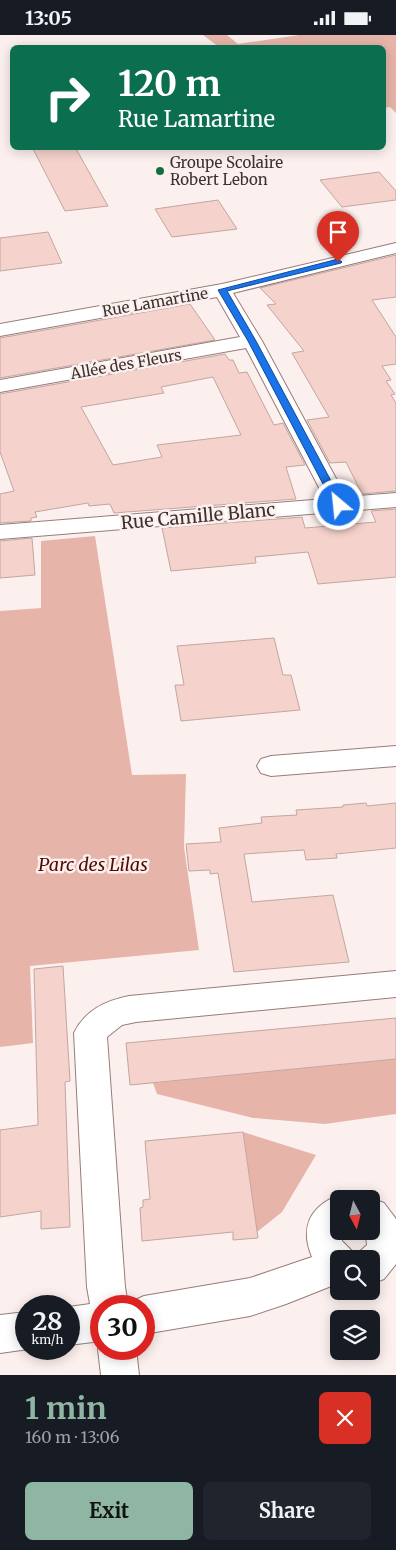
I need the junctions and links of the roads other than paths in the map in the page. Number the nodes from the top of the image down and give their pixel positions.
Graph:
1 (396, 248) edge
2 (222, 290) junction
3 (0, 330) edge
4 (252, 341) junction
5 (0, 387) edge
6 (396, 500) edge
7 (339, 505) junction
8 (0, 532) edge
9 (396, 756) edge
10 (271, 766) dead end
11 (396, 984) edge
12 (330, 1220) edge
13 (330, 1256) edge
14 (330, 1269) edge
15 (108, 1295) edge
16 (155, 1313) edge
17 (15, 1333) edge
18 (0, 1335) edge
19 (118, 1360) edge
20 (120, 1375) edge

1 - 2 street, Rue Lamartine
2 - 3 street, Rue Lamartine
2 - 4 street
4 - 5 street, Allée des Fleurs
4 - 7 street
6 - 7 street, Rue Camille Blanc
7 - 8 street, Rue Camille Blanc
9 - 10 street
11 - 15 street
12 - 13 street
14 - 16 street
17 - 18 street
19 - 20 street

